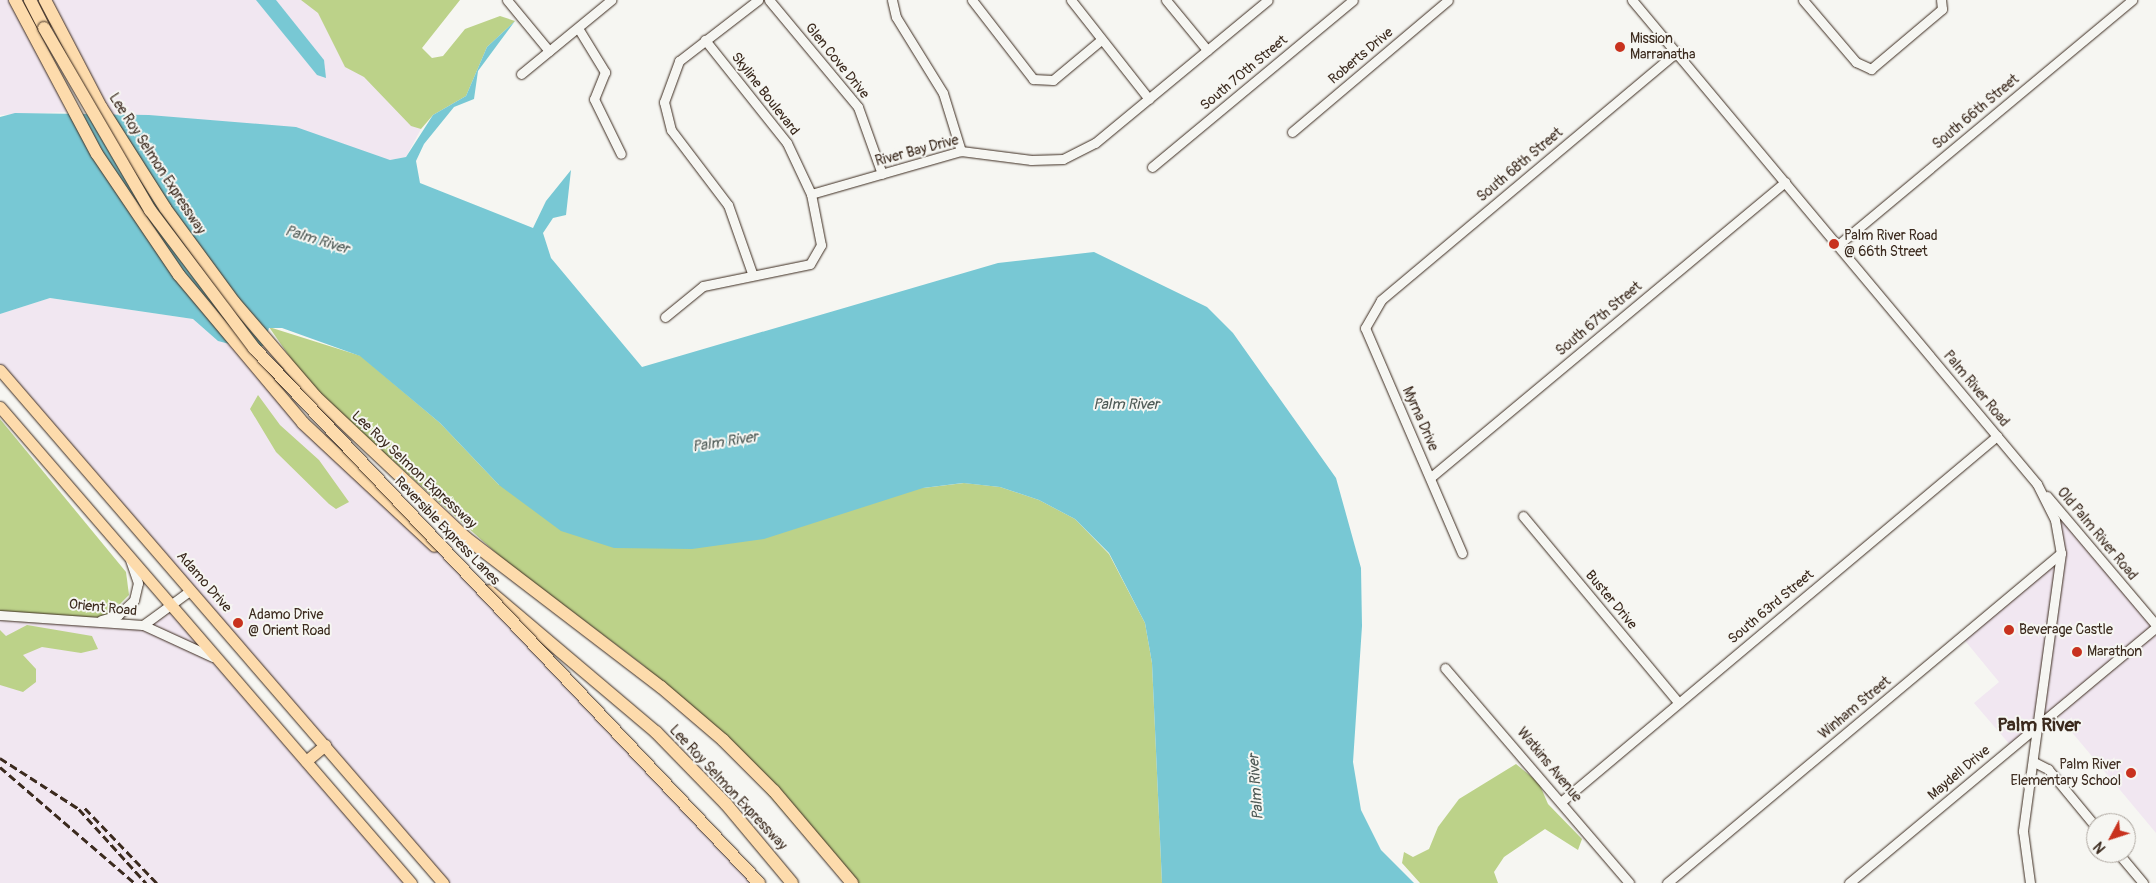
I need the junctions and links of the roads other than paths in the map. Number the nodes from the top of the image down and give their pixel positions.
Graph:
1 (15, 0) edge
2 (30, 0) edge
3 (45, 0) edge
4 (507, 0) edge
5 (611, 0) edge
6 (758, 0) edge
7 (769, 0) edge
8 (892, 0) edge
9 (972, 0) edge
10 (1071, 0) edge
11 (1166, 0) edge
12 (1353, 0) edge
13 (1448, 0) edge
14 (1632, 0) edge
15 (1803, 0) edge
16 (1942, 0) edge
17 (2132, 0) edge
18 (1265, 1) edge
19 (578, 28) junction
20 (705, 40) junction
21 (1101, 40) junction
22 (1207, 50) junction
23 (549, 51) junction
24 (1676, 52) junction
25 (521, 74) dead end
26 (1149, 99) junction
27 (1292, 132) dead end
28 (961, 151) junction
29 (620, 154) dead end
30 (1152, 167) dead end
31 (882, 174) junction
32 (1785, 182) junction
33 (811, 194) junction
34 (1838, 245) junction
35 (752, 273) junction
36 (1381, 300) joint
37 (665, 317) dead end
38 (0, 370) edge
39 (0, 407) edge
40 (1997, 436) junction
41 (1431, 477) junction
42 (2037, 484) junction
43 (1523, 516) dead end
44 (1462, 553) dead end
45 (2061, 553) junction
46 (128, 555) junction
47 (190, 589) junction
48 (173, 606) junction
49 (0, 615) edge
50 (96, 621) junction
51 (143, 625) junction
52 (2156, 626) edge
53 (220, 660) junction
54 (1445, 668) dead end
55 (1678, 702) junction
56 (2040, 722) junction
57 (325, 744) junction
58 (306, 760) junction
59 (2034, 762) junction
60 (1562, 801) junction
61 (2086, 815) edge
62 (2126, 863) edge
63 (2027, 882) edge
64 (411, 883) edge
65 (443, 883) edge
66 (759, 883) edge
67 (792, 883) edge
68 (852, 883) edge
69 (1630, 883) edge
70 (1667, 883) edge
71 (1849, 883) edge
72 (2143, 883) edge

1 - 67 highway, Lee Roy Selmon Expressway
2 - 66 highway, Reversible Express Lanes, bridge
3 - 68 highway, Lee Roy Selmon Expressway
4 - 23 street
5 - 19 street
6 - 20 street
7 - 31 street, Glen Cove Drive
8 - 28 street
9 - 21 street
10 - 21 street
11 - 22 street
12 - 30 street, South 70th Street
13 - 27 street, Roberts Drive
14 - 24 street, Palm River Road
15 - 16 street
17 - 34 street, South 66th Street
18 - 22 street, River Bay Drive
19 - 23 street
19 - 29 street
20 - 33 street, Skyline Boulevard
20 - 35 street
21 - 26 street
22 - 26 street, River Bay Drive
23 - 25 street
24 - 32 street, Palm River Road
24 - 36 street, South 68th Street
26 - 28 street, River Bay Drive
28 - 31 street, River Bay Drive
31 - 33 street, River Bay Drive
32 - 34 street, Palm River Road
32 - 41 street, South 67th Street
33 - 35 street
34 - 40 street, Palm River Road
35 - 37 street
36 - 41 street, Myrna Drive
38 - 47 main road, Adamo Drive
39 - 46 main road
40 - 42 street, Palm River Road
40 - 55 street, South 63rd Street
41 - 44 street, Myrna Drive
42 - 45 street, Palm River Road
42 - 52 street, Old Palm River Road
43 - 55 street, Buster Drive
45 - 56 street, Palm River Road
45 - 70 street, Winham Street
46 - 48 main road
46 - 50 street
47 - 48 street, Orient Road
47 - 57 main road, Adamo Drive
48 - 51 street, Orient Road
48 - 53 main road
49 - 50 street, Orient Road
50 - 51 street, Orient Road
51 - 53 street
52 - 56 street, Maydell Drive
53 - 58 main road
54 - 60 street, Watkins Avenue
55 - 60 street, South 63rd Street
56 - 59 street, Palm River Road
56 - 71 street, Maydell Drive
57 - 58 main road
57 - 65 main road, Adamo Drive
58 - 64 main road
59 - 61 street
59 - 63 street, Palm River Road
60 - 69 street, Watkins Avenue
62 - 72 street

